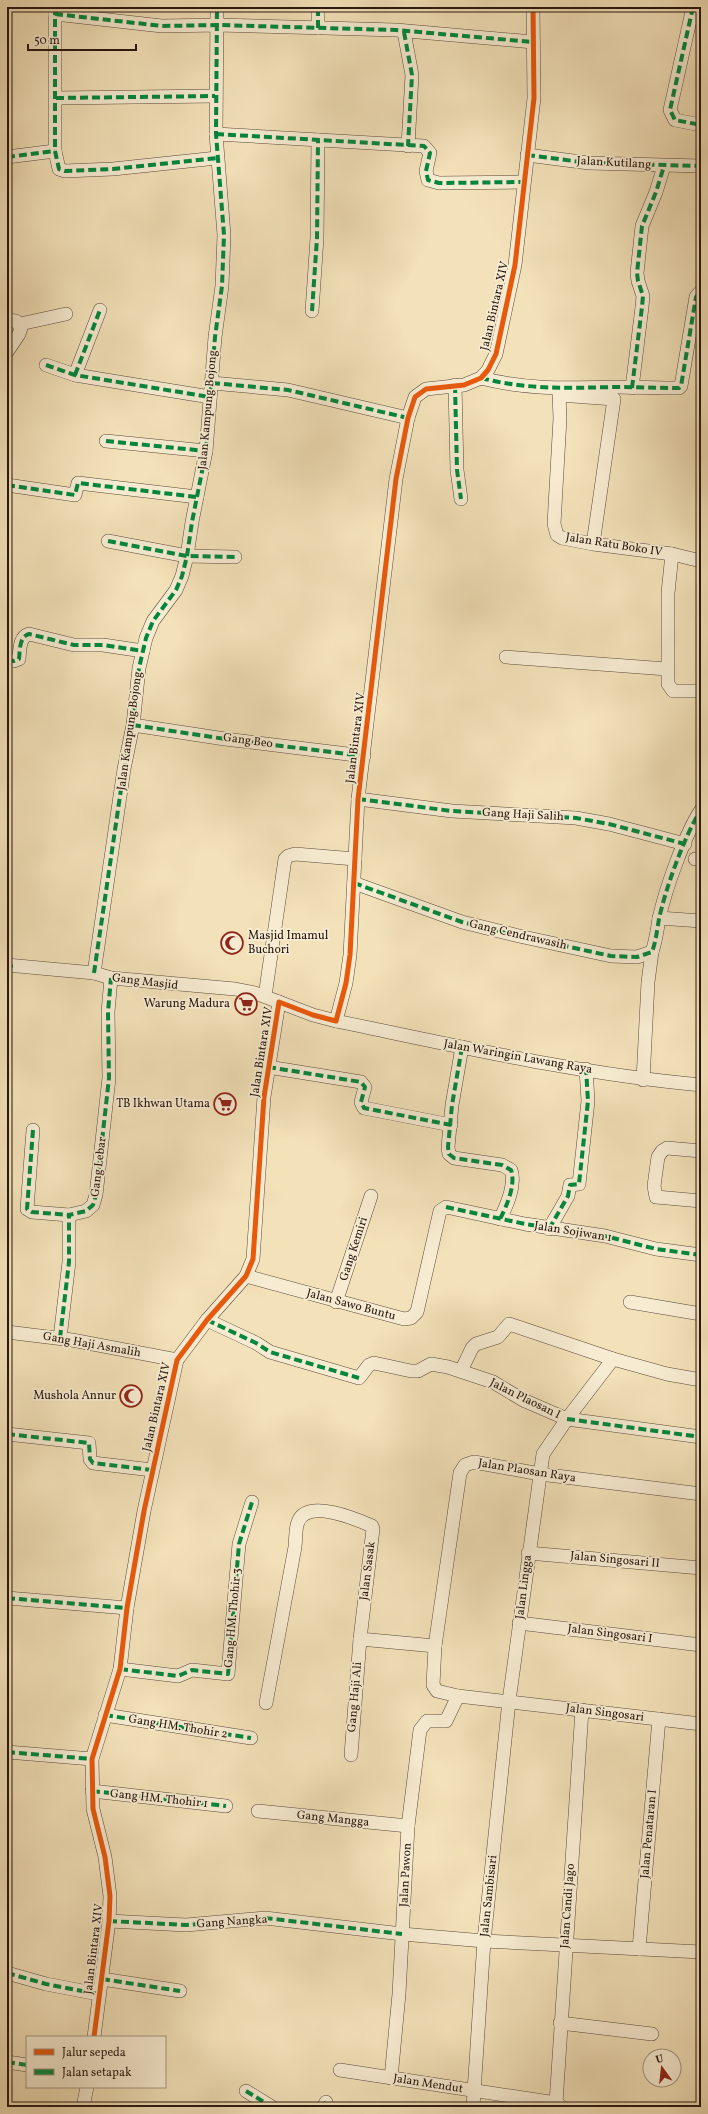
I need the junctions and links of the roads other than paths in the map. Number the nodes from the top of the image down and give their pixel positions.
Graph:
1 (217, 7) edge
2 (318, 7) edge
3 (533, 7) edge
4 (693, 7) edge
5 (55, 10) edge
6 (218, 25) junction
7 (318, 28) junction
8 (404, 32) junction
9 (533, 42) junction
10 (215, 96) junction
11 (56, 98) junction
12 (701, 125) edge
13 (216, 134) junction
14 (318, 140) junction
15 (408, 146) junction
16 (55, 151) junction
17 (528, 155) junction
18 (7, 157) edge
19 (217, 158) junction
20 (664, 166) junction
21 (701, 166) edge
22 (524, 182) junction
23 (701, 291) edge
24 (100, 310) dead end
25 (312, 311) dead end
26 (66, 314) dead end
27 (7, 320) edge
28 (20, 324) junction
29 (7, 352) edge
30 (46, 365) dead end
31 (75, 374) junction
32 (481, 378) junction
33 (212, 383) junction
34 (455, 385) junction
35 (632, 388) junction
36 (210, 397) junction
37 (408, 418) junction
38 (106, 442) dead end
39 (206, 451) junction
40 (7, 485) edge
41 (197, 497) junction
42 (461, 499) dead end
43 (108, 541) dead end
44 (593, 544) junction
45 (672, 554) junction
46 (187, 556) junction
47 (235, 557) dead end
48 (701, 560) edge
49 (143, 651) junction
50 (506, 657) dead end
51 (7, 660) edge
52 (667, 670) junction
53 (701, 691) edge
54 (133, 725) junction
55 (364, 756) junction
56 (358, 799) junction
57 (701, 810) edge
58 (685, 844) junction
59 (355, 859) junction
60 (354, 883) junction
61 (659, 918) junction
62 (701, 920) edge
63 (652, 952) junction
64 (8, 969) edge
65 (94, 972) junction
66 (111, 978) junction
67 (265, 996) junction
68 (279, 1002) junction
69 (336, 1020) junction
70 (462, 1047) junction
71 (268, 1067) junction
72 (586, 1069) junction
73 (643, 1080) junction
74 (701, 1085) edge
75 (451, 1125) junction
76 (33, 1130) dead end
77 (701, 1151) edge
78 (371, 1196) dead end
79 (696, 1201) edge
80 (446, 1207) joint
81 (69, 1215) junction
82 (500, 1219) junction
83 (549, 1229) junction
84 (701, 1255) edge
85 (246, 1276) junction
86 (336, 1302) junction
87 (630, 1302) dead end
88 (701, 1314) edge
89 (207, 1320) junction
90 (7, 1332) edge
91 (60, 1338) junction
92 (613, 1359) junction
93 (177, 1360) junction
94 (461, 1371) junction
95 (701, 1380) edge
96 (567, 1419) junction
97 (7, 1434) edge
98 (701, 1437) edge
99 (152, 1470) junction
100 (540, 1474) junction
101 (701, 1494) edge
102 (252, 1502) dead end
103 (528, 1553) junction
104 (701, 1568) edge
105 (7, 1598) edge
106 (127, 1608) junction
107 (519, 1623) junction
108 (360, 1639) junction
109 (701, 1645) edge
110 (435, 1646) junction
111 (120, 1669) junction
112 (458, 1696) junction
113 (509, 1701) junction
114 (266, 1703) dead end
115 (582, 1710) junction
116 (105, 1715) junction
117 (659, 1719) junction
118 (701, 1724) edge
119 (251, 1738) dead end
120 (7, 1752) edge
121 (351, 1755) dead end
122 (92, 1759) junction
123 (92, 1791) junction
124 (226, 1806) dead end
125 (258, 1811) dead end
126 (408, 1826) junction
127 (109, 1922) junction
128 (402, 1934) junction
129 (484, 1941) junction
130 (565, 1943) junction
131 (638, 1949) junction
132 (701, 1952) edge
133 (7, 1973) edge
134 (102, 1979) junction
135 (180, 1991) dead end
136 (98, 1994) junction
137 (560, 2024) junction
138 (652, 2034) dead end
139 (94, 2036) edge
140 (7, 2062) edge
141 (26, 2065) edge
142 (340, 2070) dead end
143 (391, 2078) junction
144 (87, 2088) edge
145 (246, 2091) dead end
146 (475, 2092) junction
147 (559, 2105) edge
148 (84, 2107) edge
149 (272, 2107) edge
150 (472, 2107) edge

1 - 6 street, Jalan Kampung Bojong
2 - 7 street
3 - 9 street, Jalan Bintara XIV
4 - 12 street
5 - 6 street
5 - 11 street
6 - 7 street
6 - 10 street, Jalan Kampung Bojong
7 - 8 street
8 - 9 street
8 - 15 street
9 - 17 street, Jalan Bintara XIV
10 - 11 street
10 - 13 street, Jalan Kampung Bojong
11 - 16 street
13 - 14 street
13 - 19 street, Jalan Kampung Bojong
14 - 15 street
14 - 25 street
15 - 22 street
16 - 18 street
16 - 19 street
17 - 20 street, Jalan Kutilang
17 - 22 street, Jalan Bintara XIV
19 - 33 street, Jalan Kampung Bojong
20 - 21 street, Jalan Kutilang
20 - 35 street
22 - 32 street, Jalan Bintara XIV
23 - 35 street
24 - 31 street
26 - 28 street
27 - 28 street
28 - 29 street
30 - 31 street
31 - 36 street
32 - 34 street, Jalan Bintara XIV
32 - 35 street
33 - 36 street, Jalan Kampung Bojong
33 - 37 street
34 - 37 street, Jalan Bintara XIV
34 - 42 street
36 - 39 street, Jalan Kampung Bojong
37 - 55 street, Jalan Bintara XIV
38 - 39 street
39 - 41 street, Jalan Kampung Bojong
40 - 41 street
41 - 46 street, Jalan Kampung Bojong
43 - 46 street
44 - 44 street, Jalan Ratu Boko IV
44 - 45 street, Jalan Ratu Boko IV
45 - 48 street
45 - 52 street, Jalan Ratu Boko IV
46 - 47 street
46 - 49 street, Jalan Kampung Bojong
49 - 51 street
49 - 54 street, Jalan Kampung Bojong
50 - 52 street
52 - 53 street, Jalan Ratu Boko IV
54 - 55 street, Gang Beo
54 - 65 street, Jalan Kampung Bojong
55 - 56 street, Jalan Bintara XIV
56 - 58 street, Gang Haji Salih
56 - 59 street, Jalan Bintara XIV
57 - 58 street
58 - 61 street
59 - 60 street, Jalan Bintara XIV
59 - 67 street
60 - 63 street, Gang Cendrawasih
60 - 69 street, Jalan Bintara XIV
61 - 62 street
61 - 63 street
63 - 73 street
64 - 65 street, Gang Masjid
65 - 66 street, Gang Masjid
66 - 67 street, Gang Masjid
66 - 81 street, Gang Lebar
67 - 68 street, Gang Masjid
68 - 69 street, Jalan Bintara XIV
68 - 71 street, Jalan Bintara XIV
69 - 70 street, Jalan Waringin Lawang Raya
70 - 72 street, Jalan Waringin Lawang Raya
70 - 75 street
71 - 75 street
71 - 85 street, Jalan Bintara XIV
72 - 73 street, Jalan Waringin Lawang Raya
72 - 83 street
73 - 74 street, Jalan Waringin Lawang Raya
75 - 82 street
76 - 81 street
77 - 79 street
78 - 86 street, Gang Kemiri
80 - 82 street, Jalan Sojiwan 1
80 - 86 street, Jalan Sawo Buntu
81 - 91 street
82 - 83 street, Jalan Sojiwan 1
83 - 84 street, Jalan Sojiwan 1
85 - 86 street, Jalan Sawo Buntu
85 - 89 street, Jalan Bintara XIV
87 - 88 street
89 - 93 street, Jalan Bintara XIV
89 - 94 street, Jalan Plaosan I
90 - 91 street, Gang Haji Asmalih
91 - 93 street, Gang Haji Asmalih
92 - 94 street
92 - 95 street
92 - 96 street, Jalan Lingga
93 - 99 street, Jalan Bintara XIV
94 - 96 street, Jalan Plaosan I
96 - 98 street, Jalan Plaosan I
96 - 100 street, Jalan Lingga
97 - 99 street
99 - 106 street, Jalan Bintara XIV
100 - 101 street, Jalan Plaosan Raya
100 - 103 street, Jalan Lingga
100 - 110 street, Jalan Plaosan Raya
102 - 111 street, Gang HM. Thohir 3
103 - 104 street, Jalan Singosari II
103 - 107 street, Jalan Lingga
105 - 106 street
106 - 111 street, Jalan Bintara XIV
107 - 109 street, Jalan Singosari I
107 - 113 street, Jalan Lingga
108 - 110 street
108 - 114 street, Jalan Sasak
108 - 121 street, Gang Haji Ali
110 - 112 street
111 - 116 street, Jalan Bintara XIV
112 - 113 street
112 - 126 street, Jalan Pawon
113 - 115 street, Jalan Singosari
113 - 129 street, Jalan Sambisari
115 - 117 street, Jalan Singosari
115 - 130 street, Jalan Candi Jago
116 - 119 street, Gang HM. Thohir 2
116 - 122 street, Jalan Bintara XIV
117 - 118 street, Jalan Singosari
117 - 131 street, Jalan Penataran I
120 - 122 street
122 - 123 street, Jalan Bintara XIV
123 - 124 street, Gang HM. Thohir 1
123 - 127 street, Jalan Bintara XIV
125 - 126 street, Gang Mangga
126 - 128 street, Jalan Pawon
127 - 128 street, Gang Nangka
127 - 134 street, Jalan Bintara XIV
128 - 129 street, Gang Nangka
128 - 143 street, Jalan Pawon
129 - 130 street, Gang Nangka
129 - 146 street, Jalan Sambisari
130 - 131 street, Gang Nangka
130 - 137 street, Jalan Candi Jago
131 - 132 street, Gang Nangka
133 - 136 street
134 - 135 street
134 - 136 street, Jalan Bintara XIV
136 - 139 street, Jalan Bintara XIV
137 - 138 street
137 - 147 street, Jalan Candi Jago
140 - 141 street
142 - 143 street, Jalan Mendut
143 - 146 street, Jalan Mendut
144 - 148 street
145 - 149 street
146 - 147 street, Jalan Mendut
146 - 150 street, Jalan Sambisari

